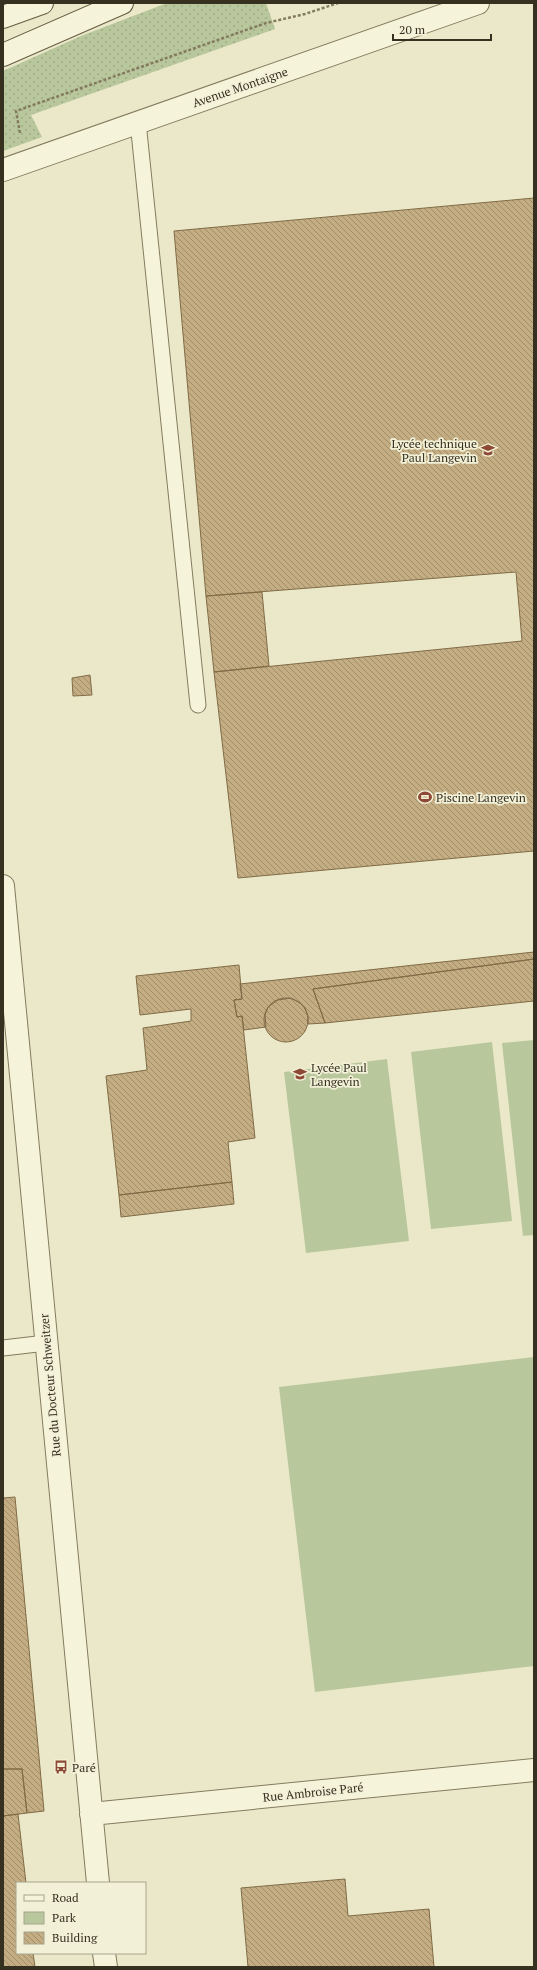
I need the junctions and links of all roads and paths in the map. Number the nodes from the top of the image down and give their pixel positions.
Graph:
1 (42, 3) edge
2 (122, 3) edge
3 (338, 3) edge
4 (478, 3) edge
5 (3, 18) edge
6 (3, 55) edge
7 (138, 122) junction
8 (11, 167) edge
9 (198, 705) dead end
10 (3, 886) edge
11 (46, 1343) junction
12 (3, 1348) edge
13 (534, 1770) edge
14 (91, 1814) junction
15 (98, 1882) edge
16 (104, 1954) edge
17 (106, 1967) edge

1 - 5 street
2 - 6 street
3 - 8 path
4 - 7 street, Avenue Montaigne
7 - 8 street, Avenue Montaigne
7 - 9 lane
10 - 11 street, Rue du Docteur Schweitzer
11 - 12 lane
11 - 14 street, Rue du Docteur Schweitzer
13 - 14 street, Rue Ambroise Paré
14 - 15 street, Rue du Docteur Schweitzer
16 - 17 street

